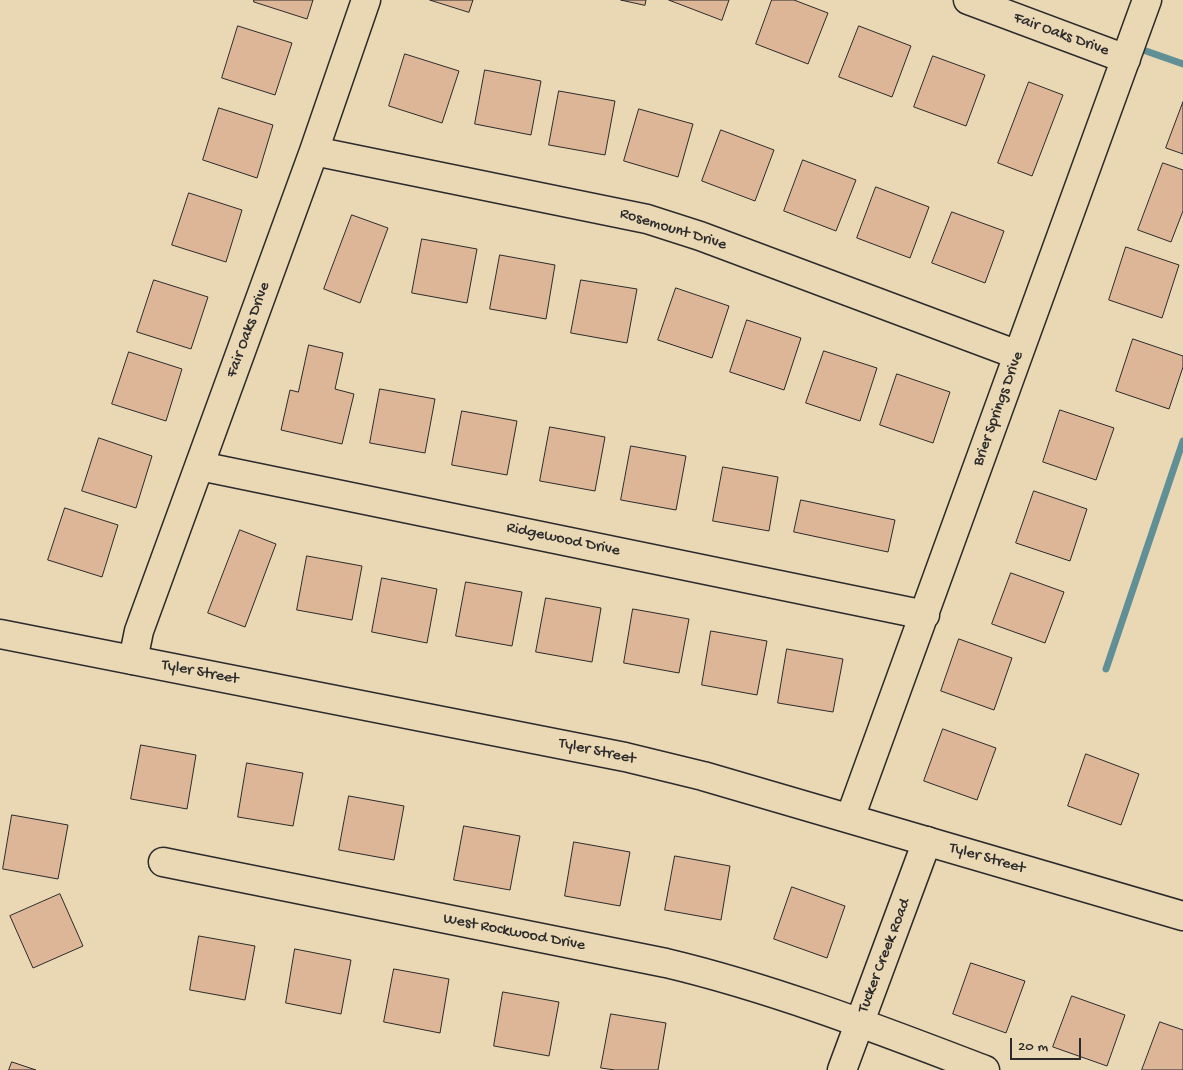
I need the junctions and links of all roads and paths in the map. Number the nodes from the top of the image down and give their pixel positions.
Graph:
1 (366, 0) edge
2 (968, 0) edge
3 (1148, 0) edge
4 (1126, 59) junction
5 (314, 151) junction
6 (1018, 355) junction
7 (200, 466) junction
8 (925, 615) junction
9 (0, 634) edge
10 (133, 660) junction
11 (850, 818) junction
12 (927, 841) junction
13 (163, 862) dead end
14 (1183, 916) edge
15 (860, 1023) junction
16 (842, 1070) edge
17 (985, 1070) edge

1 - 5 street, Fair Oaks Drive
2 - 4 street, Fair Oaks Drive
3 - 4 street, Brier Springs Drive
4 - 6 street, Brier Springs Drive
5 - 6 street, Rosemount Drive
5 - 7 street, Fair Oaks Drive
6 - 8 street, Brier Springs Drive
7 - 8 street, Ridgewood Drive
7 - 10 street, Fair Oaks Drive
8 - 11 street, Brier Springs Drive
9 - 10 street, Tyler Street
10 - 11 street, Tyler Street
11 - 12 street, Tyler Street
12 - 14 street, Tyler Street
12 - 15 street, Tucker Creek Road
13 - 15 street, West Rockwood Drive
15 - 16 street, Tucker Creek Road
15 - 17 street, West Rockwood Drive

